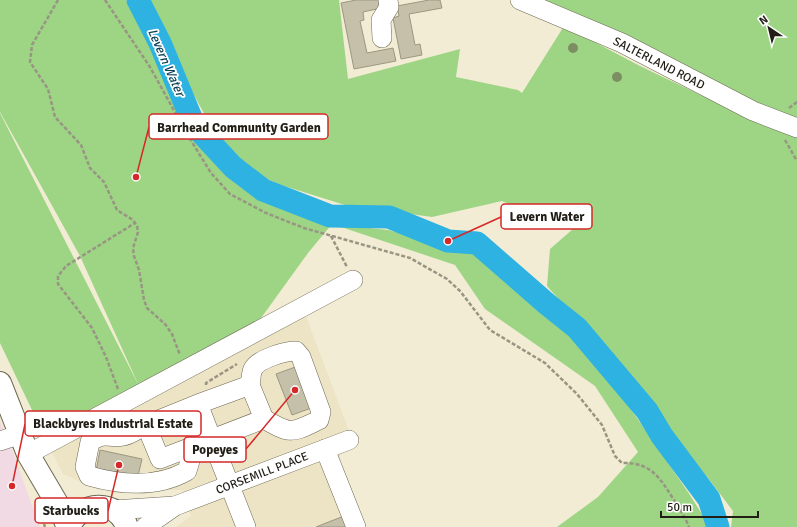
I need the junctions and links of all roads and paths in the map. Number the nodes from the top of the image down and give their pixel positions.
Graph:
1 (58, 0) edge
2 (105, 0) edge
3 (388, 0) edge
4 (520, 0) edge
5 (382, 38) dead end
6 (797, 128) edge
7 (134, 223) junction
8 (331, 236) junction
9 (353, 280) joint
10 (186, 370) junction
11 (0, 383) edge
12 (250, 385) junction
13 (124, 402) junction
14 (198, 404) junction
15 (264, 419) junction
16 (146, 425) junction
17 (21, 434) junction
18 (212, 440) junction
19 (349, 440) dead end
20 (0, 441) edge
21 (194, 446) junction
22 (325, 449) junction
23 (28, 454) junction
24 (42, 476) junction
25 (230, 485) junction
26 (175, 506) junction
27 (104, 508) junction
28 (69, 527) edge
29 (128, 527) edge
30 (145, 527) edge
31 (246, 527) edge
32 (356, 527) edge
33 (689, 527) edge

1 - 7 path
2 - 8 path
3 - 5 street
4 - 6 street, SALTERLAND ROAD
7 - 10 path
7 - 13 path
8 - 9 path
8 - 33 path
9 - 10 street
10 - 13 street
11 - 17 main road
12 - 14 street
12 - 15 street
12 - 15 street
13 - 23 street
14 - 16 street
14 - 18 street
15 - 18 street
16 - 21 street
16 - 21 street
17 - 20 street
17 - 23 main road
18 - 21 street
18 - 25 street
19 - 22 street, CORSEMILL PLACE
22 - 25 street, CORSEMILL PLACE
22 - 32 street
23 - 24 main road
24 - 27 main road
24 - 28 main road
25 - 26 street, CORSEMILL PLACE
25 - 31 street
26 - 27 street, CORSEMILL PLACE
26 - 30 street, CORSEMILL PLACE
27 - 28 main road
27 - 29 main road

